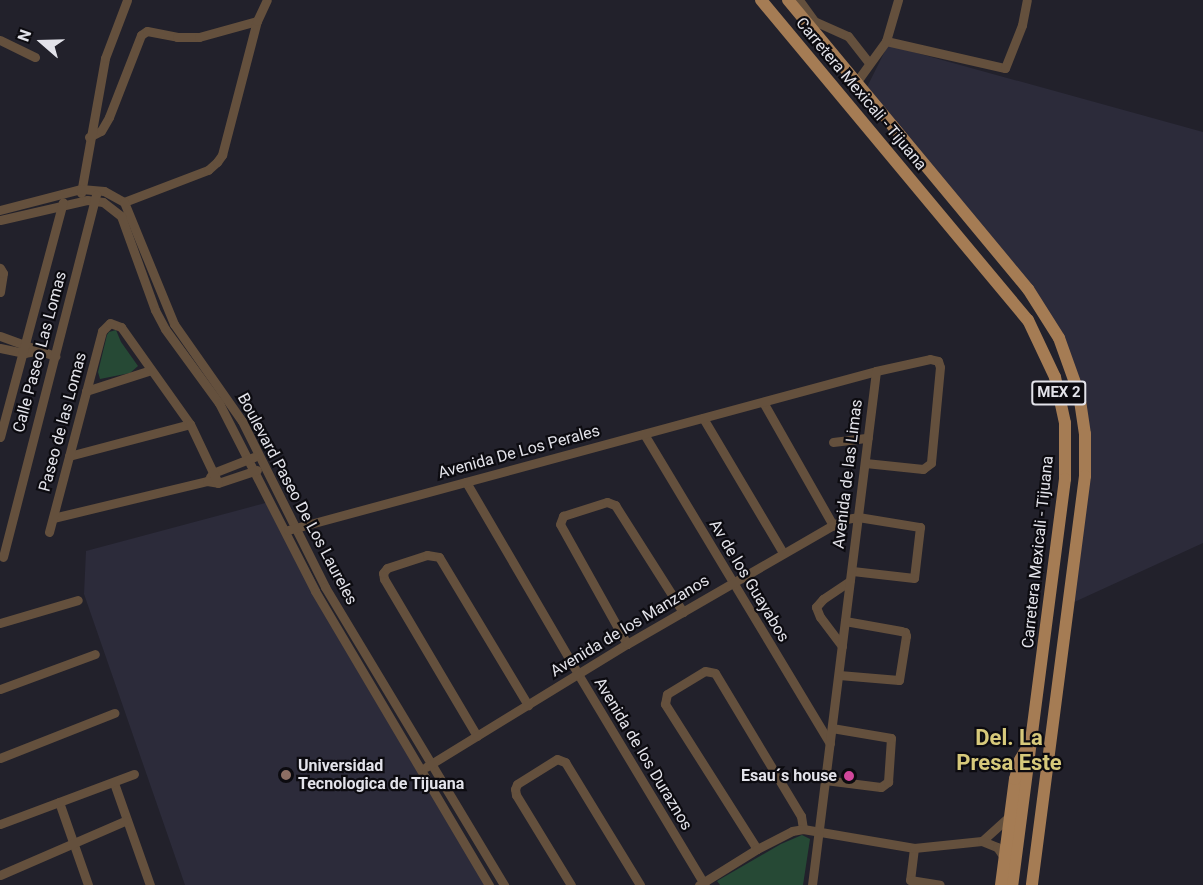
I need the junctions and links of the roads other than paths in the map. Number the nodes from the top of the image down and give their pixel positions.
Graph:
1 (127, 0) edge
2 (267, 0) edge
3 (761, 0) edge
4 (788, 0) edge
5 (799, 0) edge
6 (898, 0) edge
7 (1027, 0) edge
8 (258, 21) junction
9 (0, 40) edge
10 (886, 41) junction
11 (35, 57) dead end
12 (869, 63) junction
13 (855, 84) junction
14 (89, 137) junction
15 (81, 189) junction
16 (98, 190) junction
17 (65, 193) junction
18 (80, 201) junction
19 (95, 201) junction
20 (124, 202) junction
21 (63, 205) junction
22 (0, 210) edge
23 (0, 220) edge
24 (0, 268) edge
25 (0, 292) edge
26 (0, 336) edge
27 (0, 348) edge
28 (28, 349) junction
29 (55, 357) junction
30 (151, 370) junction
31 (876, 371) junction
32 (86, 391) junction
33 (762, 402) junction
34 (703, 418) junction
35 (190, 424) junction
36 (644, 434) junction
37 (0, 437) edge
38 (868, 438) junction
39 (833, 442) dead end
40 (260, 454) junction
41 (69, 456) junction
42 (248, 459) junction
43 (865, 463) junction
44 (265, 467) junction
45 (254, 471) junction
46 (213, 473) junction
47 (207, 482) junction
48 (466, 482) junction
49 (218, 483) junction
50 (858, 517) junction
51 (52, 518) junction
52 (833, 525) junction
53 (293, 527) junction
54 (49, 532) dead end
55 (283, 532) junction
56 (783, 553) junction
57 (3, 557) dead end
58 (851, 576) junction
59 (732, 583) junction
60 (78, 600) dead end
61 (683, 612) junction
62 (845, 621) junction
63 (0, 623) edge
64 (627, 644) junction
65 (842, 646) junction
66 (95, 654) dead end
67 (578, 674) junction
68 (838, 675) junction
69 (0, 689) edge
70 (528, 705) junction
71 (114, 713) dead end
72 (832, 728) junction
73 (477, 736) junction
74 (1032, 740) junction
75 (830, 743) junction
76 (0, 758) edge
77 (431, 764) junction
78 (421, 770) junction
79 (134, 774) dead end
80 (825, 780) junction
81 (114, 783) junction
82 (59, 802) junction
83 (1010, 815) junction
84 (127, 820) junction
85 (0, 824) edge
86 (803, 829) junction
87 (819, 832) junction
88 (982, 841) junction
89 (73, 842) junction
90 (915, 848) junction
91 (757, 849) junction
92 (1005, 859) junction
93 (0, 875) edge
94 (702, 884) edge
95 (88, 885) edge
96 (150, 885) edge
97 (489, 885) edge
98 (504, 885) edge
99 (571, 885) edge
100 (640, 885) edge
101 (812, 885) edge
102 (940, 885) edge
103 (1001, 885) edge
104 (1012, 885) edge
105 (1032, 885) edge

1 - 14 street
2 - 8 street
3 - 74 main road, Carretera Mexicali - Tijuana / MEX 2
4 - 13 main road, Carretera Mexicali - Tijuana / MEX 2
5 - 12 street
6 - 10 street
7 - 10 street
8 - 14 street
8 - 20 street
9 - 11 street
10 - 12 street
12 - 13 street
13 - 105 main road, Carretera Mexicali - Tijuana / MEX 2
14 - 15 street
15 - 16 street
15 - 17 street
15 - 18 street
16 - 19 street, Calle Paseo Las Lomas
16 - 20 street
17 - 21 street
17 - 22 street
18 - 19 street
18 - 21 street
19 - 29 street, Calle Paseo Las Lomas
19 - 42 street, Boulevard Paseo De Los Laureles
20 - 40 street, Boulevard Paseo De Los Laureles
21 - 23 street
21 - 28 street
24 - 25 street
26 - 28 street
27 - 28 street
28 - 29 street
28 - 37 street
29 - 57 street, Calle Paseo Las Lomas
30 - 32 street
30 - 32 street, Paseo de las Lomas
30 - 35 street
31 - 33 street, Avenida De Los Perales
31 - 38 street, Avenida de las Limas
31 - 43 street, Avenida De Los Perales
32 - 41 street, Paseo de las Lomas
33 - 34 street, Avenida De Los Perales
33 - 52 street
34 - 36 street, Avenida De Los Perales
34 - 56 street
35 - 41 street
35 - 46 street
36 - 48 street, Avenida De Los Perales
36 - 59 street, Av de los Guayabos
38 - 39 street
38 - 43 street, Avenida de las Limas
40 - 42 street
40 - 44 street, Boulevard Paseo De Los Laureles
41 - 51 street, Paseo de las Lomas
42 - 45 street, Boulevard Paseo De Los Laureles
42 - 46 street
43 - 50 street, Avenida de las Limas
44 - 45 street
44 - 53 street, Boulevard Paseo De Los Laureles
45 - 49 street
45 - 55 street, Boulevard Paseo De Los Laureles
46 - 47 street
46 - 49 street
47 - 49 street
47 - 51 street
48 - 53 street, Avenida De Los Perales
48 - 67 street, Avenida de los Duraznos
50 - 52 street, Avenida de los Manzanos
50 - 58 street, Avenida de las Limas
50 - 58 street
51 - 54 street, Paseo de las Lomas
52 - 56 street, Avenida de los Manzanos
53 - 55 street, Avenida De Los Perales
53 - 77 street, Boulevard Paseo De Los Laureles
55 - 78 street, Boulevard Paseo De Los Laureles
56 - 59 street, Avenida de los Manzanos
58 - 62 street, Avenida de las Limas
58 - 65 street
59 - 61 street, Avenida de los Manzanos
59 - 75 street, Av de los Guayabos
60 - 63 street
61 - 64 street, Avenida de los Manzanos
61 - 64 street
62 - 65 street, Avenida de las Limas
62 - 68 street
64 - 67 street, Avenida de los Manzanos
65 - 68 street, Avenida de las Limas
66 - 69 street
67 - 70 street, Avenida de los Manzanos
67 - 94 street, Avenida de los Duraznos
68 - 72 street, Avenida de las Limas
70 - 73 street, Avenida de los Manzanos
70 - 73 street
71 - 76 street
72 - 75 street, Avenida de las Limas
72 - 80 street
73 - 77 street, Avenida de los Manzanos
74 - 83 main road
74 - 104 main road, Carretera Mexicali - Tijuana / MEX 2
75 - 80 street, Avenida de las Limas
77 - 78 street, Avenida de los Manzanos
77 - 98 street, Boulevard Paseo De Los Laureles
78 - 97 street, Boulevard Paseo De Los Laureles
79 - 81 street
80 - 87 street, Avenida de las Limas
81 - 82 street
81 - 84 street
82 - 85 street
82 - 89 street
83 - 88 street
83 - 92 main road
84 - 89 street
84 - 96 street
86 - 87 street
86 - 91 street
86 - 91 street
87 - 90 street
87 - 101 street, Avenida de las Limas
88 - 90 street
88 - 92 street
89 - 93 street
89 - 95 street
90 - 102 street
91 - 94 street
92 - 103 main road
99 - 100 street

